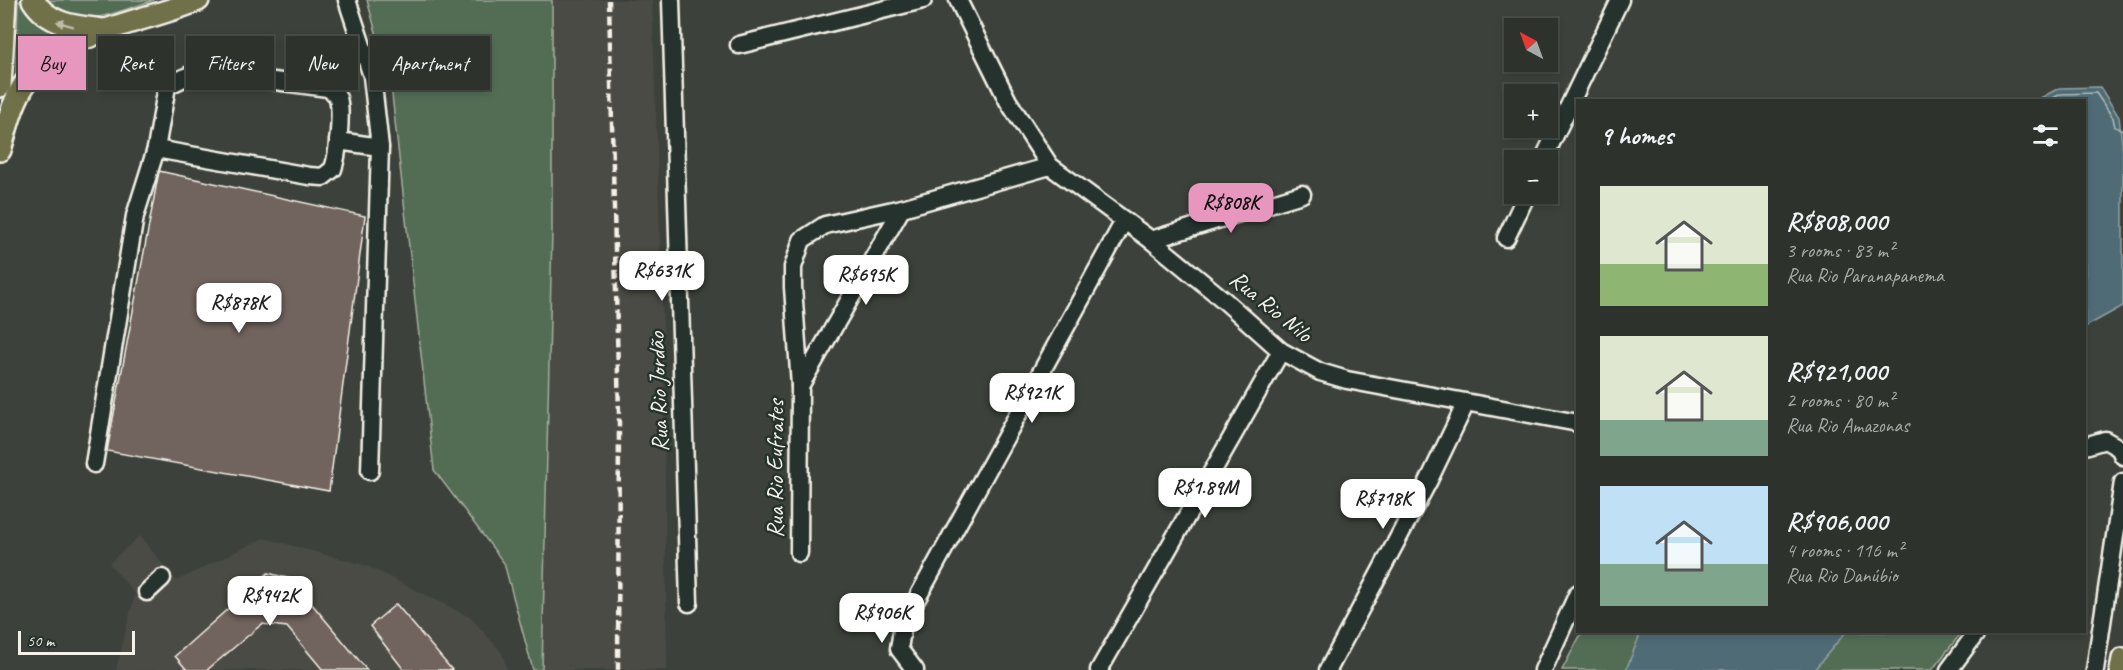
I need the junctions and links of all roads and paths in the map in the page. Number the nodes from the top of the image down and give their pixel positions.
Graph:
1 (5, 0) edge
2 (33, 0) edge
3 (198, 0) edge
4 (347, 0) edge
5 (671, 0) edge
6 (923, 0) edge
7 (958, 0) edge
8 (1620, 0) edge
9 (106, 30) junction
10 (739, 45) dead end
11 (0, 86) edge
12 (338, 141) junction
13 (380, 147) junction
14 (156, 149) junction
15 (0, 150) edge
16 (1548, 150) edge
17 (1050, 165) junction
18 (1302, 194) dead end
19 (1522, 204) edge
20 (902, 208) junction
21 (1124, 221) junction
22 (1506, 238) dead end
23 (1151, 240) junction
24 (1281, 351) junction
25 (800, 386) junction
26 (1466, 403) junction
27 (1576, 423) edge
28 (2086, 445) edge
29 (2123, 456) edge
30 (94, 464) dead end
31 (370, 471) dead end
32 (2123, 482) edge
33 (799, 553) dead end
34 (162, 578) dead end
35 (147, 592) dead end
36 (1576, 597) edge
37 (689, 603) dead end
38 (1976, 633) edge
39 (2123, 659) edge
40 (915, 670) edge
41 (1099, 670) edge
42 (1328, 670) edge
43 (1543, 670) edge
44 (1949, 670) edge
45 (2096, 670) edge
46 (2121, 670) edge

1 - 11 main road
9 -> 2 main road
3 - 9 main road
4 - 13 street
5 - 37 street, Rua Rio Jordão
6 - 10 street
7 - 17 street, Rua Rio Nilo
8 - 16 street
9 - 15 main road
12 - 13 street
12 - 14 street
12 - 14 street
13 - 31 street
14 - 30 street
17 - 20 street, Rua Rio Eufrates
17 - 21 street, Rua Rio Nilo
18 - 23 street
19 - 22 street
20 - 25 street, Rua Rio Eufrates
20 - 25 street, Rua Rio Eufrates
21 - 23 street, Rua Rio Nilo
21 - 40 street
23 - 24 street, Rua Rio Nilo
24 - 26 street, Rua Rio Nilo
24 - 41 street
25 - 33 street, Rua Rio Eufrates
26 - 27 street, Rua Rio Nilo
26 - 42 street
28 - 29 street
32 - 45 street
34 - 35 street
36 - 43 street
38 - 44 street
39 - 46 main road

